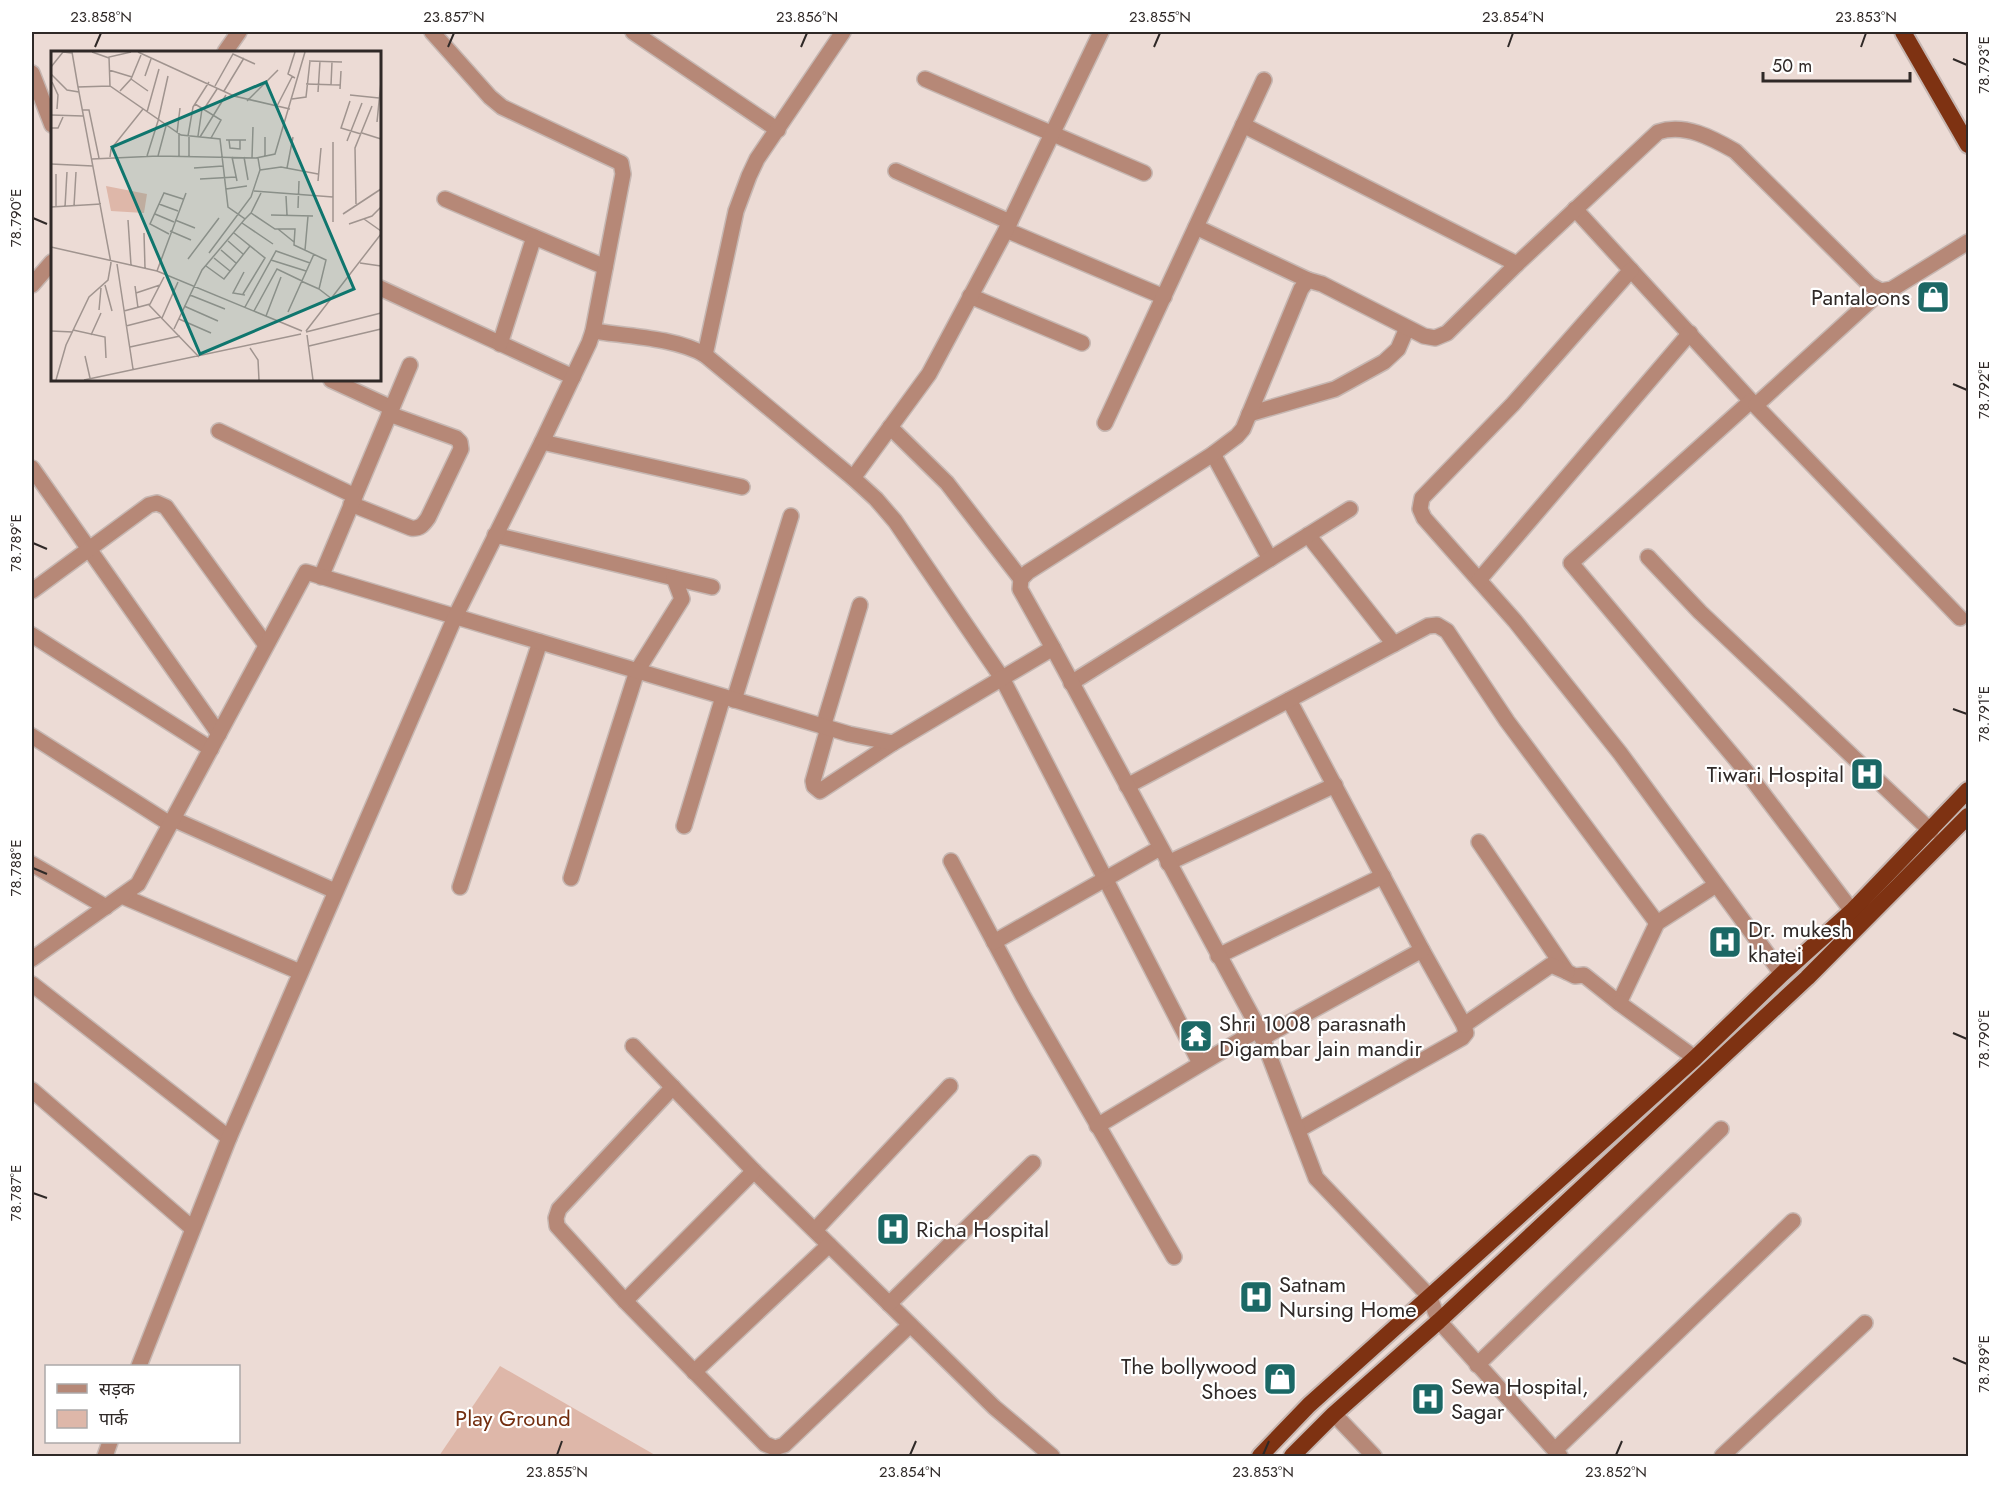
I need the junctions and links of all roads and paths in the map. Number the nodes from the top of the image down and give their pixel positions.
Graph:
1 (239, 32) edge
2 (432, 32) edge
3 (633, 32) edge
4 (843, 32) edge
5 (1101, 32) edge
6 (1903, 32) edge
7 (226, 51) edge
8 (32, 73) edge
9 (925, 79) dead end
10 (1264, 80) dead end
11 (51, 122) edge
12 (1243, 125) junction
13 (778, 130) junction
14 (1053, 133) junction
15 (1968, 145) edge
16 (896, 171) dead end
17 (1144, 173) dead end
18 (445, 199) dead end
19 (1575, 209) junction
20 (1008, 226) junction
21 (1196, 227) junction
22 (534, 237) junction
23 (1968, 242) edge
24 (51, 263) edge
25 (1517, 264) junction
26 (605, 267) junction
27 (1631, 270) junction
28 (1308, 280) junction
29 (32, 285) edge
30 (381, 288) edge
31 (1881, 291) junction
32 (970, 296) junction
33 (1164, 297) junction
34 (1407, 328) junction
35 (593, 331) junction
36 (1690, 333) junction
37 (1082, 343) dead end
38 (500, 344) junction
39 (705, 355) junction
40 (410, 365) dead end
41 (573, 377) junction
42 (333, 381) edge
43 (1754, 403) junction
44 (390, 411) junction
45 (1249, 414) junction
46 (1105, 423) dead end
47 (890, 427) junction
48 (219, 431) dead end
49 (542, 441) junction
50 (1213, 454) junction
51 (32, 468) edge
52 (853, 478) junction
53 (742, 487) dead end
54 (353, 500) junction
55 (1350, 509) dead end
56 (791, 516) dead end
57 (495, 535) junction
58 (1308, 535) junction
59 (88, 550) junction
60 (1648, 557) dead end
61 (1270, 559) junction
62 (321, 577) junction
63 (674, 578) junction
64 (1021, 579) junction
65 (1479, 580) junction
66 (712, 587) dead end
67 (32, 591) edge
68 (860, 605) dead end
69 (455, 616) junction
70 (1959, 618) dead end
71 (32, 635) edge
72 (540, 642) junction
73 (1394, 644) junction
74 (266, 645) junction
75 (1053, 648) junction
76 (637, 671) junction
77 (1002, 678) junction
78 (1071, 683) junction
79 (729, 698) junction
80 (1289, 700) junction
81 (825, 727) junction
82 (219, 734) junction
83 (32, 736) edge
84 (893, 743) junction
85 (211, 749) junction
86 (1335, 785) junction
87 (1127, 786) junction
88 (1968, 790) edge
89 (1968, 816) edge
90 (172, 821) junction
91 (684, 826) dead end
92 (1931, 831) junction
93 (1479, 842) dead end
94 (1160, 848) junction
95 (951, 861) dead end
96 (1168, 863) junction
97 (32, 864) edge
98 (1383, 876) junction
99 (571, 878) dead end
100 (1106, 879) junction
101 (1716, 885) junction
102 (460, 887) dead end
103 (335, 891) junction
104 (122, 896) junction
105 (106, 907) junction
106 (1852, 911) junction
107 (1657, 923) junction
108 (994, 942) junction
109 (1422, 950) junction
110 (1218, 956) junction
111 (32, 959) edge
112 (300, 972) junction
113 (1567, 972) junction
114 (1782, 974) junction
115 (32, 984) edge
116 (1619, 1003) junction
117 (1464, 1025) junction
118 (1261, 1033) junction
119 (633, 1046) dead end
120 (1695, 1058) junction
121 (1200, 1063) junction
122 (950, 1086) dead end
123 (673, 1087) junction
124 (32, 1090) edge
125 (1097, 1126) junction
126 (1721, 1129) dead end
127 (1298, 1130) junction
128 (229, 1138) junction
129 (1033, 1163) dead end
130 (754, 1171) junction
131 (1793, 1221) dead end
132 (192, 1228) junction
133 (815, 1230) junction
134 (829, 1245) junction
135 (1174, 1257) dead end
136 (1429, 1296) junction
137 (625, 1301) junction
138 (889, 1304) junction
139 (1438, 1322) junction
140 (1865, 1323) dead end
141 (910, 1324) junction
142 (139, 1365) edge
143 (1477, 1365) junction
144 (694, 1372) junction
145 (1334, 1414) junction
146 (1558, 1453) edge
147 (1052, 1456) edge
148 (1260, 1456) edge
149 (1292, 1456) edge
150 (1374, 1456) edge
151 (1722, 1456) edge

1 - 7 street
2 - 26 street
3 - 13 street
4 - 13 street
5 - 14 street
6 - 15 highway
8 - 11 street
9 - 14 street
10 - 12 street
12 - 21 street
12 - 25 street
13 - 39 street
14 - 17 street
14 - 20 street
16 - 20 street
18 - 22 street
19 - 25 street
19 - 27 street
19 - 31 street
20 - 32 street
20 - 33 street
21 - 28 street
21 - 33 street
22 - 26 street
22 - 38 street
23 - 31 street
24 - 29 street
25 - 34 street
26 - 35 street
27 - 36 street
27 - 65 street
28 - 34 street
28 - 45 street
30 - 38 street
31 - 43 street
32 - 37 street
32 - 47 street
33 - 46 street
34 - 45 street
35 - 39 street
35 - 41 street
36 - 43 street
36 - 65 street
38 - 41 street
39 - 52 street
40 - 44 street
41 - 49 street
42 - 44 street
43 - 70 street
43 - 106 street
44 - 54 street
44 - 54 street
45 - 50 street
47 - 52 street
47 - 64 street
48 - 54 street
49 - 53 street
49 - 57 street
50 - 61 street
50 - 64 street
51 - 59 street
52 - 77 street
54 - 62 street
55 - 58 street
56 - 79 street
57 - 63 street
57 - 69 street
58 - 61 street
58 - 73 street
59 - 67 street
59 - 74 street
59 - 82 street
60 - 92 street
61 - 78 street
62 - 69 street
62 - 74 street
63 - 66 street
63 - 76 street
64 - 75 street
65 - 101 street
68 - 81 street
69 - 72 street
69 - 103 street
71 - 85 street
72 - 76 street
72 - 102 street
73 - 80 street
73 - 107 street
74 - 82 street
75 - 77 street
75 - 78 street
76 - 79 street
76 - 99 street
77 - 84 street
77 - 100 street
78 - 87 street
79 - 81 street
79 - 91 street
80 - 86 street
80 - 87 street
81 - 84 street
81 - 84 street
82 - 85 street
83 - 90 street
85 - 90 street
86 - 96 street
86 - 98 street
87 - 94 street
88 - 92 highway
89 - 139 highway
90 - 103 street
90 - 104 street
92 - 106 highway
93 - 113 street
94 - 96 street
94 - 100 street
95 - 108 street
96 - 110 street
97 - 105 street
98 - 109 street
98 - 110 street
100 - 108 street
100 - 121 street
101 - 107 street
101 - 114 street
103 - 112 street
104 - 105 street
104 - 112 street
105 - 111 street
106 - 114 highway
107 - 116 street
108 - 125 street
109 - 117 street
109 - 118 street
110 - 118 street
112 - 128 street
113 - 116 street
113 - 117 street
114 - 120 highway
115 - 128 street
116 - 120 street
117 - 127 street
118 - 121 street
118 - 127 street
119 - 123 street
120 - 136 highway
121 - 125 street
122 - 133 street
123 - 130 street
123 - 137 street
124 - 132 street
125 - 135 street
126 - 143 street
127 - 136 street
128 - 132 street
129 - 138 street
130 - 133 street
130 - 137 street
131 - 146 street
132 - 142 street
133 - 134 street
134 - 138 street
134 - 144 street
136 - 139 street
136 - 148 highway
137 - 144 street
138 - 141 street
139 - 143 street
139 - 145 highway
140 - 151 street
141 - 144 street
141 - 147 street
143 - 146 street
145 - 149 highway
145 - 150 street

